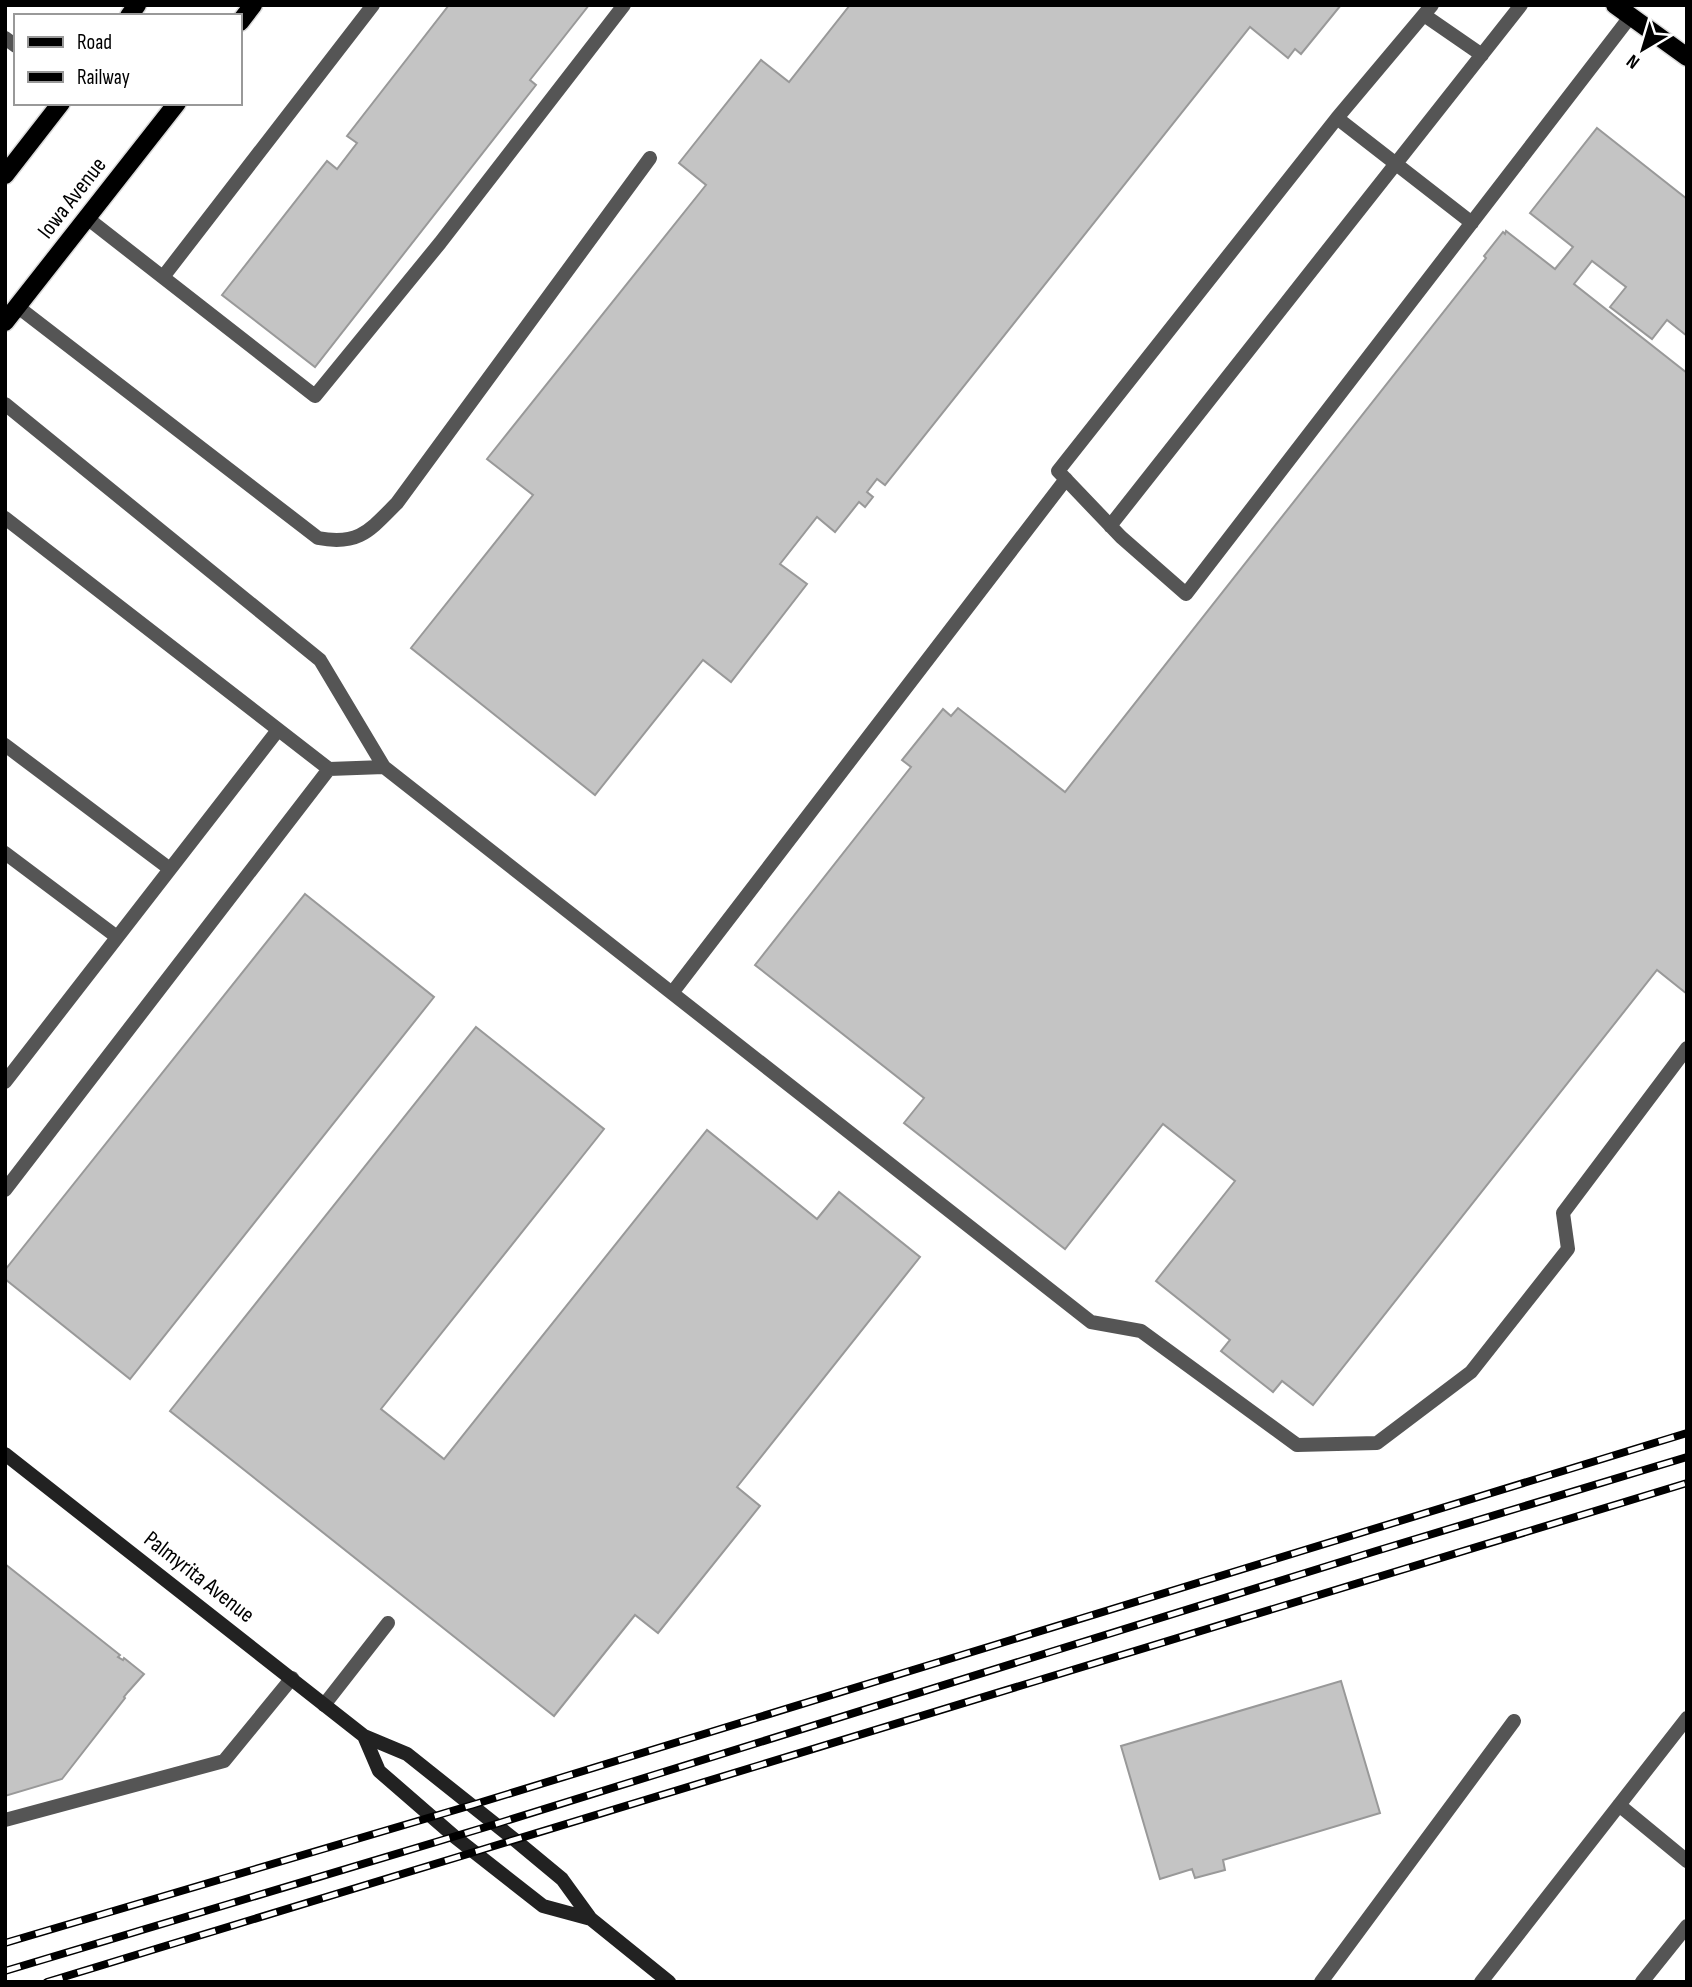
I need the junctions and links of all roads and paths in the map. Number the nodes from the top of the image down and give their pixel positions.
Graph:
1 (253, 5) edge
2 (373, 5) edge
3 (624, 5) edge
4 (1521, 5) edge
5 (1615, 5) edge
6 (1428, 10) edge
7 (1630, 17) junction
8 (242, 19) edge
9 (1482, 55) junction
10 (1687, 57) edge
11 (59, 105) edge
12 (175, 105) edge
13 (1337, 118) junction
14 (11, 155) edge
15 (650, 158) dead end
16 (1396, 164) junction
17 (5, 176) edge
18 (87, 218) junction
19 (1472, 223) junction
20 (163, 277) junction
21 (18, 307) junction
22 (5, 323) edge
23 (5, 404) edge
24 (1066, 479) junction
25 (5, 518) edge
26 (1110, 526) junction
27 (278, 730) junction
28 (5, 745) edge
29 (384, 768) junction
30 (329, 769) junction
31 (5, 853) edge
32 (170, 869) junction
33 (117, 937) junction
34 (672, 993) junction
35 (1687, 1048) edge
36 (5, 1082) edge
37 (5, 1190) edge
38 (5, 1454) edge
39 (388, 1623) dead end
40 (292, 1678) junction
41 (324, 1704) junction
42 (1687, 1717) edge
43 (1514, 1721) dead end
44 (365, 1736) junction
45 (1619, 1805) junction
46 (5, 1820) edge
47 (1687, 1861) edge
48 (591, 1919) junction
49 (1687, 1926) edge
50 (670, 1982) edge
51 (1321, 1982) edge
52 (1481, 1982) edge
53 (1642, 1982) edge

1 - 8 main road
2 - 20 lane
3 - 20 lane
4 - 9 lane
5 - 7 main road
6 - 9 lane
6 - 13 lane
7 - 10 main road
7 - 19 lane
9 - 16 lane
11 - 14 main road
12 - 18 main road, Iowa Avenue
13 - 16 lane
13 - 24 lane
14 - 17 main road
15 - 21 lane
16 - 19 lane
16 - 26 lane
18 - 20 lane
18 - 21 main road, Iowa Avenue
19 - 26 lane
21 - 22 main road, Iowa Avenue
23 - 29 lane
24 - 26 lane
24 - 34 lane
25 - 27 lane
27 - 30 lane
27 - 32 lane
28 - 32 lane
29 - 30 lane
29 - 34 lane
30 - 37 lane
31 - 33 lane
32 - 33 lane
33 - 36 lane
34 - 35 lane
38 - 40 street, Palmyrita Avenue
39 - 41 lane
40 - 41 street, Palmyrita Avenue
40 - 46 lane
41 - 44 street, Palmyrita Avenue
42 - 45 lane
43 - 51 lane
44 - 48 street, Palmyrita Avenue
44 - 48 street, Palmyrita Avenue
45 - 47 lane
45 - 52 lane
48 - 50 street, Palmyrita Avenue
49 - 53 lane

